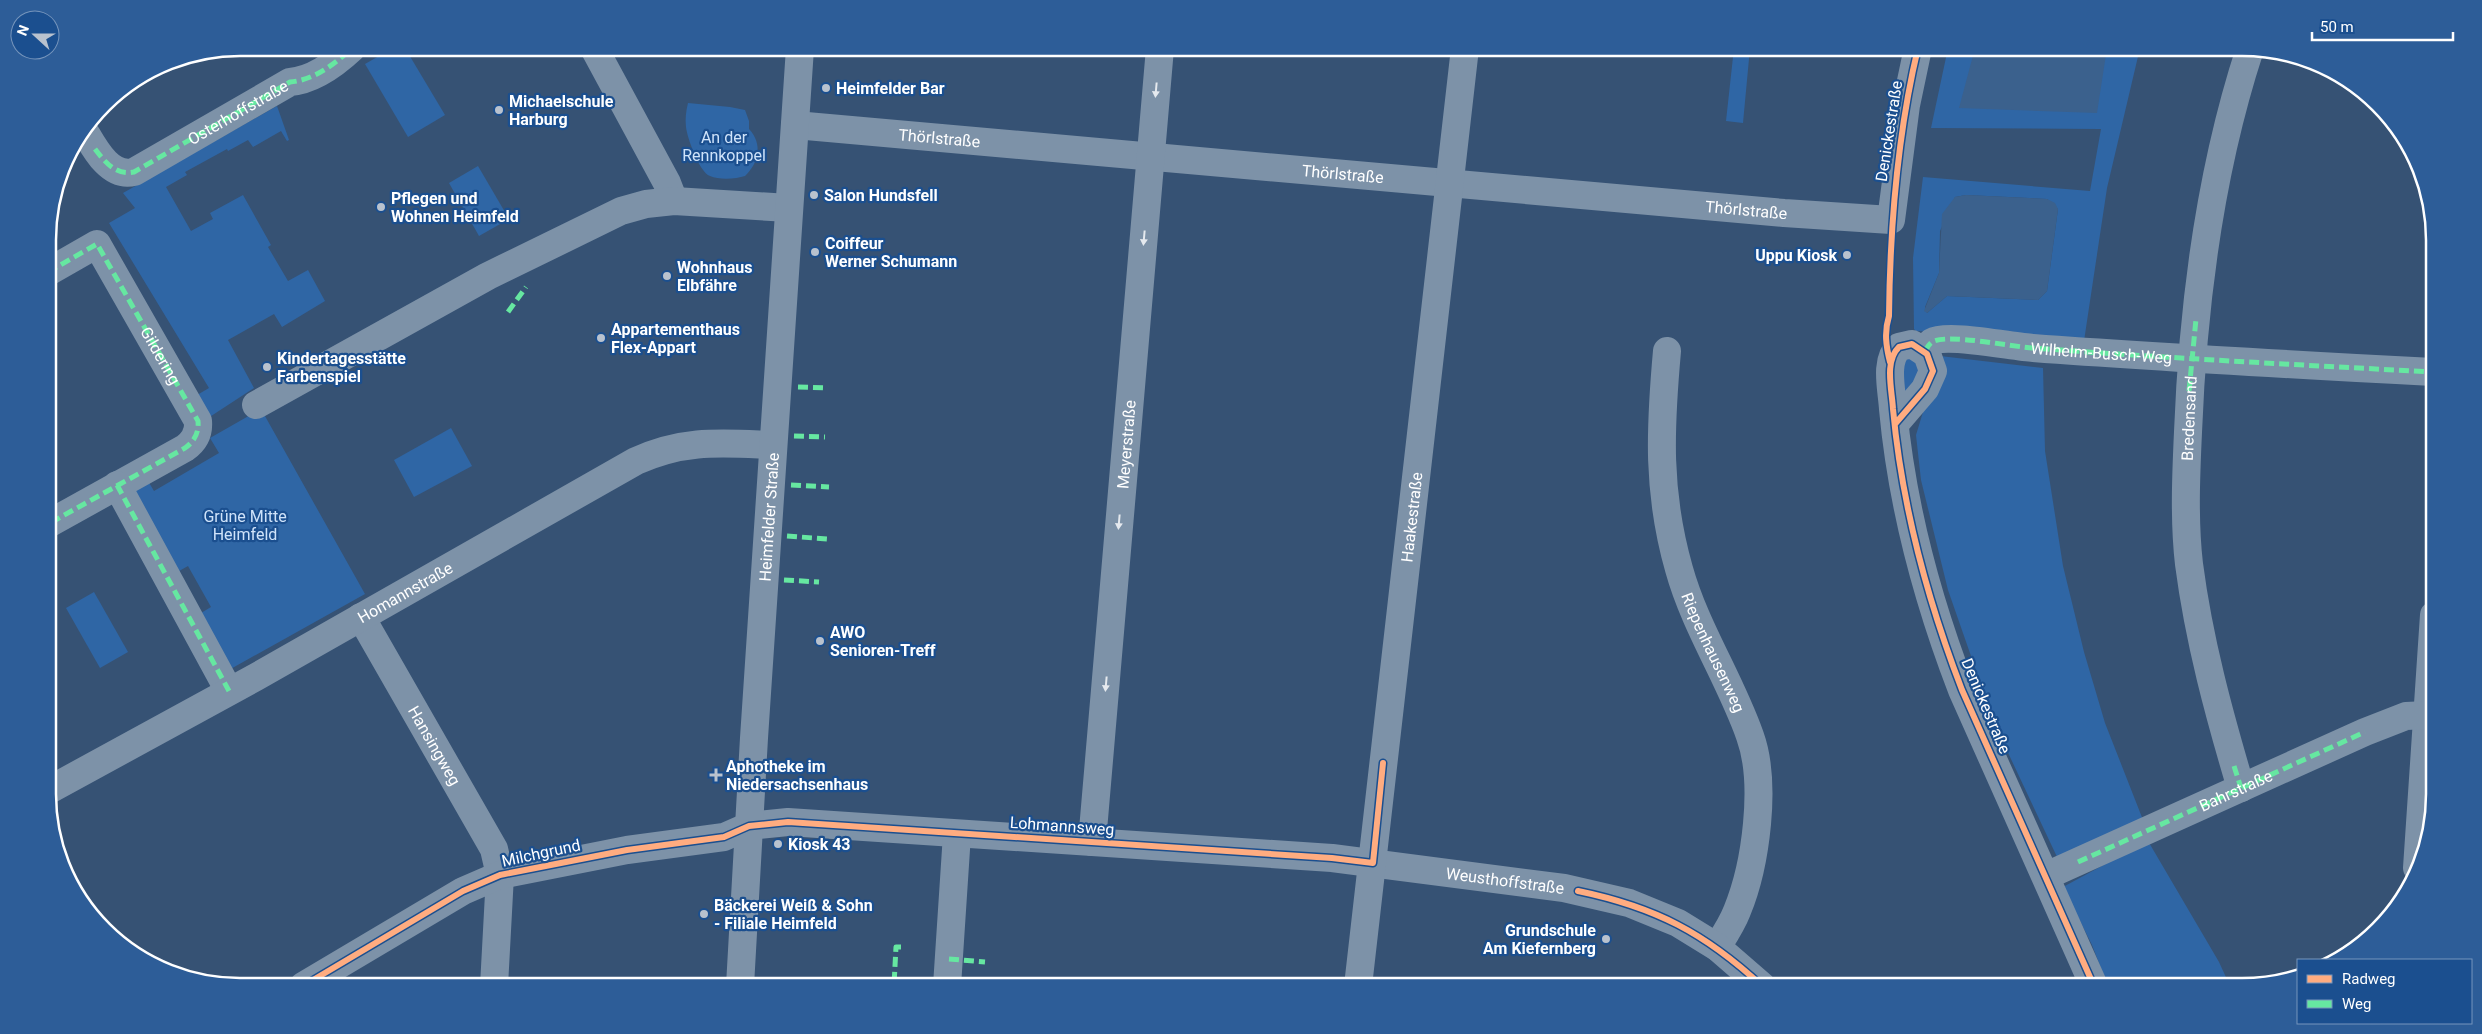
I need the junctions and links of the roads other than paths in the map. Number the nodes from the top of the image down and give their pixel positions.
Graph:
1 (345, 56) edge
2 (598, 56) edge
3 (799, 56) edge
4 (1159, 56) edge
5 (1464, 56) edge
6 (1916, 56) edge
7 (2248, 57) edge
8 (795, 125) junction
9 (88, 137) edge
10 (1151, 157) junction
11 (1451, 184) junction
12 (674, 201) junction
13 (789, 208) junction
14 (1892, 220) joint
15 (56, 267) edge
16 (1667, 351) dead end
17 (1925, 351) junction
18 (2192, 360) junction
19 (2426, 372) edge
20 (256, 405) dead end
21 (1895, 424) junction
22 (773, 445) junction
23 (117, 485) junction
24 (56, 520) edge
25 (361, 617) junction
26 (229, 691) junction
27 (2426, 715) edge
28 (2426, 730) edge
29 (56, 786) edge
30 (2241, 788) junction
31 (749, 826) junction
32 (957, 834) junction
33 (1092, 842) junction
34 (2419, 842) edge
35 (1373, 864) junction
36 (500, 875) junction
37 (2046, 876) junction
38 (1717, 947) junction
39 (316, 978) edge
40 (494, 978) edge
41 (740, 978) edge
42 (948, 978) edge
43 (1359, 978) edge
44 (1753, 978) edge
45 (2091, 978) edge

1 - 9 street, Osterhoffstraße
2 - 12 street
3 - 8 street, Heimfelder Straße
4 -> 10 street, Meyerstraße
5 - 11 street, Haakestraße
6 - 14 street, Denickestraße
7 - 18 street, Bredensand
8 - 10 street, Thörlstraße
8 - 13 street, Heimfelder Straße
10 - 11 street, Thörlstraße
10 -> 33 street, Meyerstraße
11 - 14 street, Thörlstraße
11 - 35 street, Haakestraße
12 - 13 street
12 - 20 street
13 - 22 street, Heimfelder Straße
15 - 23 street, Gildering
16 - 38 street, Riepenhausenweg
17 - 18 street, Wilhelm-Busch-Weg
17 - 21 street
17 - 21 street, Denickestraße
18 - 19 street, Wilhelm-Busch-Weg
18 - 30 street, Bredensand
21 - 37 street, Denickestraße
22 - 25 street, Homannstraße
22 - 31 street, Heimfelder Straße
23 - 24 street, Gildering
23 - 26 street
25 - 26 street, Homannstraße
25 - 36 street, Hansingweg
26 - 29 street, Homannstraße
27 - 30 street, Bahrstraße
28 - 34 street
30 - 37 street, Bahrstraße
31 - 32 street, Lohmannsweg
31 - 36 street, Milchgrund
31 - 41 street, Heimfelder Straße
32 - 33 street, Lohmannsweg
32 - 42 street
33 - 35 street, Lohmannsweg
35 - 38 street, Weusthoffstraße
35 - 43 street, Haakestraße
36 - 39 street, Milchgrund
36 - 40 street, Hansingweg
37 - 45 street, Denickestraße
38 - 44 street, Weusthoffstraße

